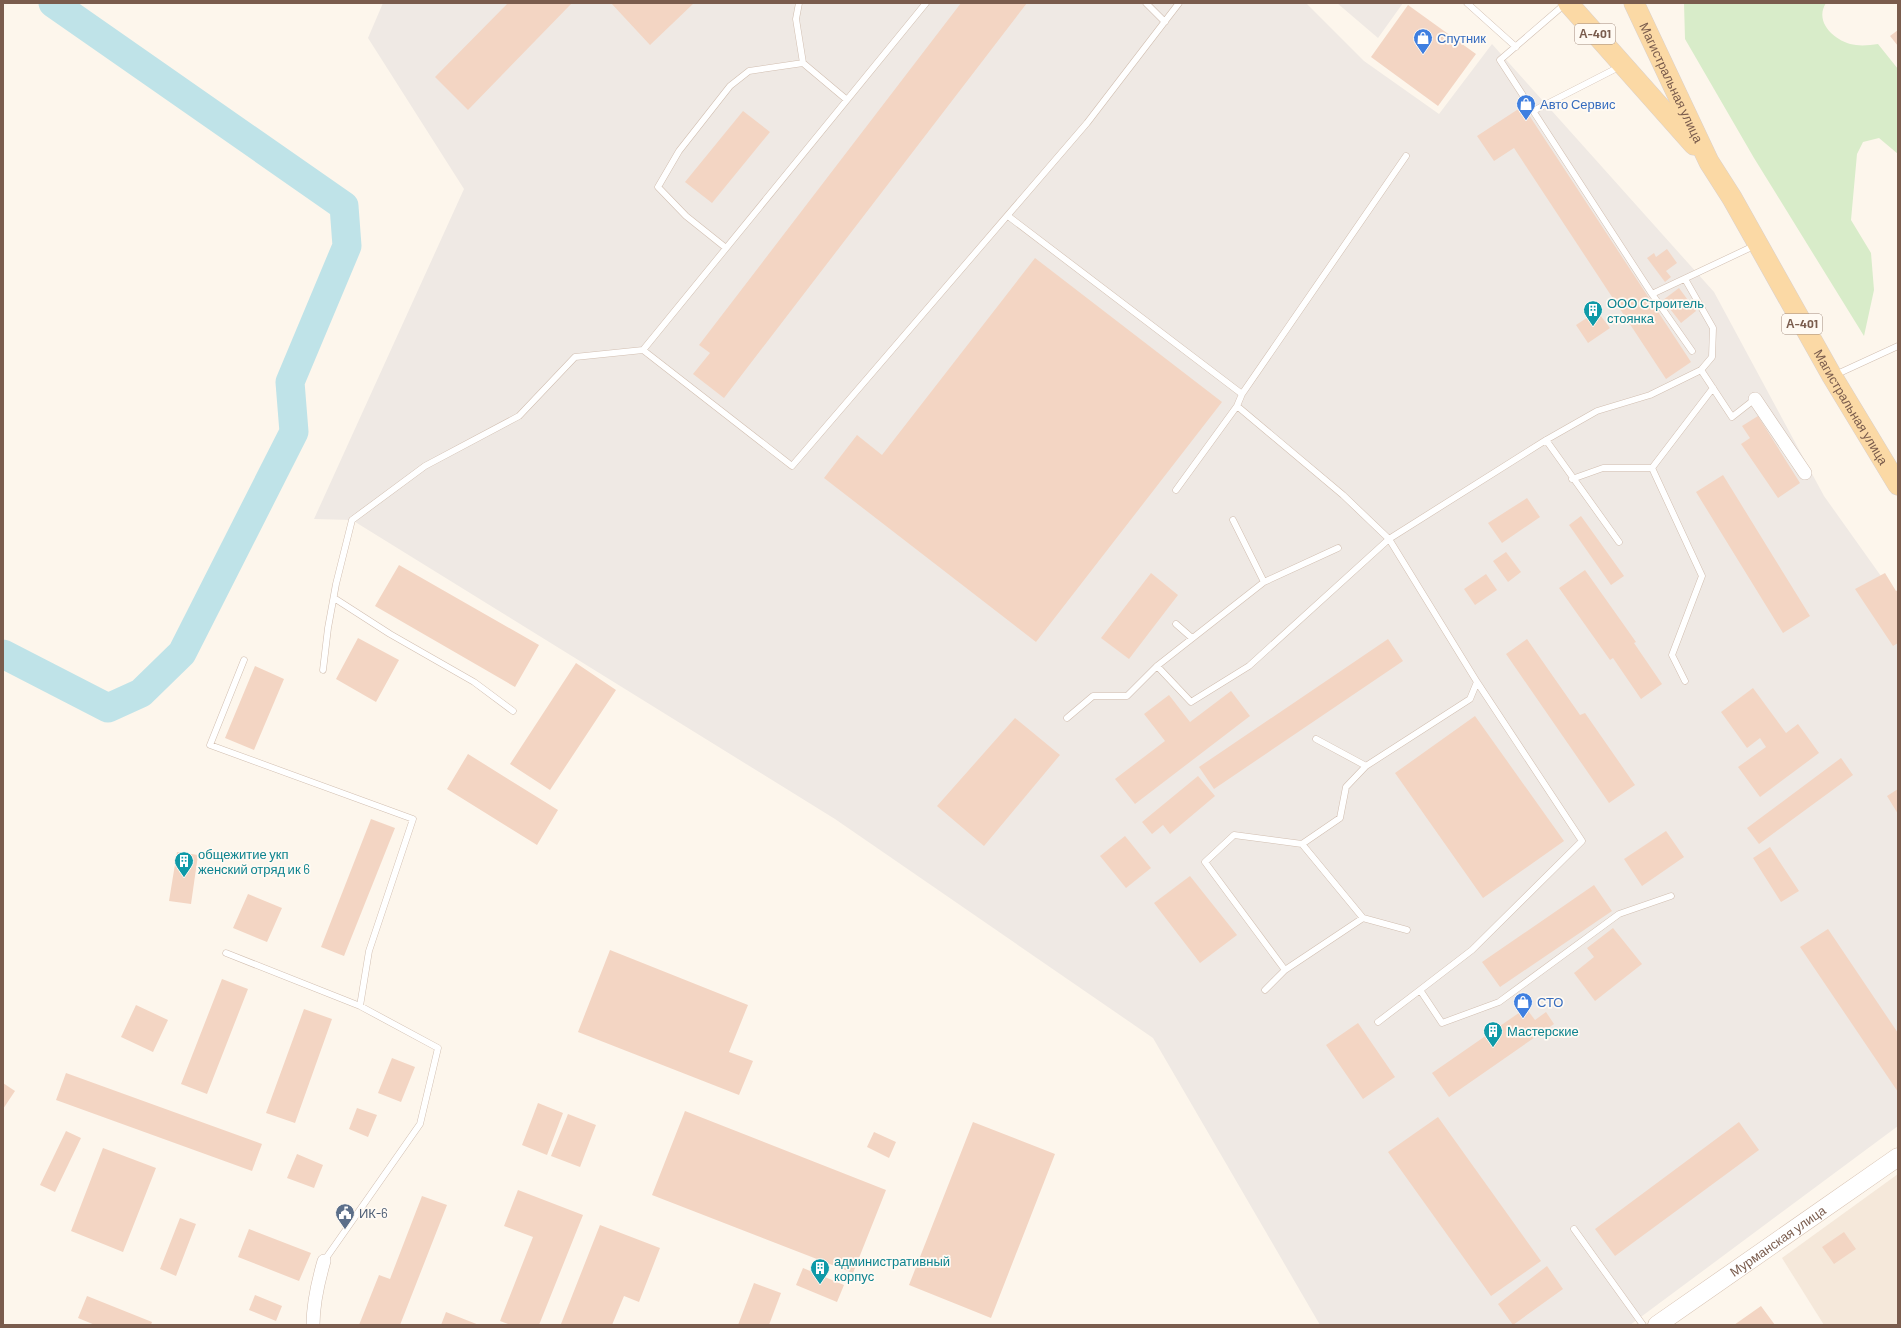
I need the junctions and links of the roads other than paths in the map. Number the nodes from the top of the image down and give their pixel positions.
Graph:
1 (799, 3) edge
2 (926, 3) edge
3 (1146, 3) edge
4 (1179, 3) edge
5 (1467, 3) edge
6 (1567, 3) edge
7 (1634, 3) edge
8 (1165, 22) junction
9 (1516, 47) junction
10 (803, 63) junction
11 (1622, 66) junction
12 (847, 100) junction
13 (1533, 110) junction
14 (1406, 156) dead end
15 (1709, 162) junction
16 (1008, 216) junction
17 (1758, 244) junction
18 (726, 248) junction
19 (1685, 279) junction
20 (1652, 294) junction
21 (1898, 346) edge
22 (643, 350) junction
23 (1692, 351) dead end
24 (1701, 370) junction
25 (1832, 376) junction
26 (1713, 388) junction
27 (1242, 394) junction
28 (1755, 399) joint
29 (1237, 406) junction
30 (1546, 440) junction
31 (1652, 468) junction
32 (1805, 473) dead end
33 (1572, 479) junction
34 (1898, 485) edge
35 (1176, 490) dead end
36 (1233, 520) dead end
37 (1389, 539) junction
38 (1619, 542) dead end
39 (1338, 548) dead end
40 (1264, 582) junction
41 (334, 598) junction
42 (1176, 624) dead end
43 (1192, 638) junction
44 (244, 660) dead end
45 (1157, 666) junction
46 (323, 670) dead end
47 (1685, 681) dead end
48 (1477, 682) junction
49 (513, 710) dead end
50 (1067, 718) dead end
51 (1316, 739) dead end
52 (1366, 766) junction
53 (1302, 844) junction
54 (1671, 896) dead end
55 (1363, 918) junction
56 (1407, 930) dead end
57 (226, 953) dead end
58 (1285, 970) junction
59 (1264, 990) dead end
60 (1420, 990) junction
61 (360, 1006) junction
62 (1378, 1022) dead end
63 (1898, 1157) edge
64 (1574, 1229) dead end
65 (324, 1261) joint
66 (313, 1325) edge
67 (1643, 1325) edge
68 (1657, 1325) edge

1 - 10 lane
2 - 12 lane
3 - 8 lane
4 - 8 lane
5 - 9 lane
6 - 9 lane
6 - 11 main road, Магистральная улица / А-401
7 - 15 main road, Магистральная улица / А-401
8 - 16 lane
9 - 13 lane
10 - 12 lane
10 - 18 lane
11 - 13 lane
11 - 15 main road, Магистральная улица / А-401
12 - 18 lane
13 - 20 lane
14 - 27 lane
15 - 17 main road, Магистральная улица / А-401
16 - 22 lane
16 - 27 lane
17 - 19 lane
17 - 25 main road, Магистральная улица / А-401
18 - 22 lane
19 - 20 lane
19 - 24 lane
20 - 23 lane
21 - 25 lane
22 - 41 lane
24 - 26 lane
24 - 30 lane
25 - 34 main road, Магистральная улица / А-401
26 - 28 lane
26 - 31 lane
27 - 29 lane
28 - 32 street
29 - 35 lane
29 - 37 lane
30 - 33 lane
30 - 37 lane
31 - 33 lane
31 - 47 lane
33 - 38 lane
36 - 40 lane
37 - 45 lane
37 - 48 lane
39 - 40 lane
40 - 43 lane
41 - 46 lane
41 - 49 lane
42 - 43 lane
43 - 45 lane
44 - 61 lane
45 - 50 lane
48 - 52 lane
48 - 60 lane
51 - 52 lane
52 - 53 lane
53 - 55 lane
53 - 58 lane
54 - 60 lane
55 - 56 lane
55 - 58 lane
57 - 61 lane
58 - 59 lane
60 - 62 lane
61 - 65 lane
63 - 68 street, Мурманская улица
64 - 67 lane
65 - 66 street

